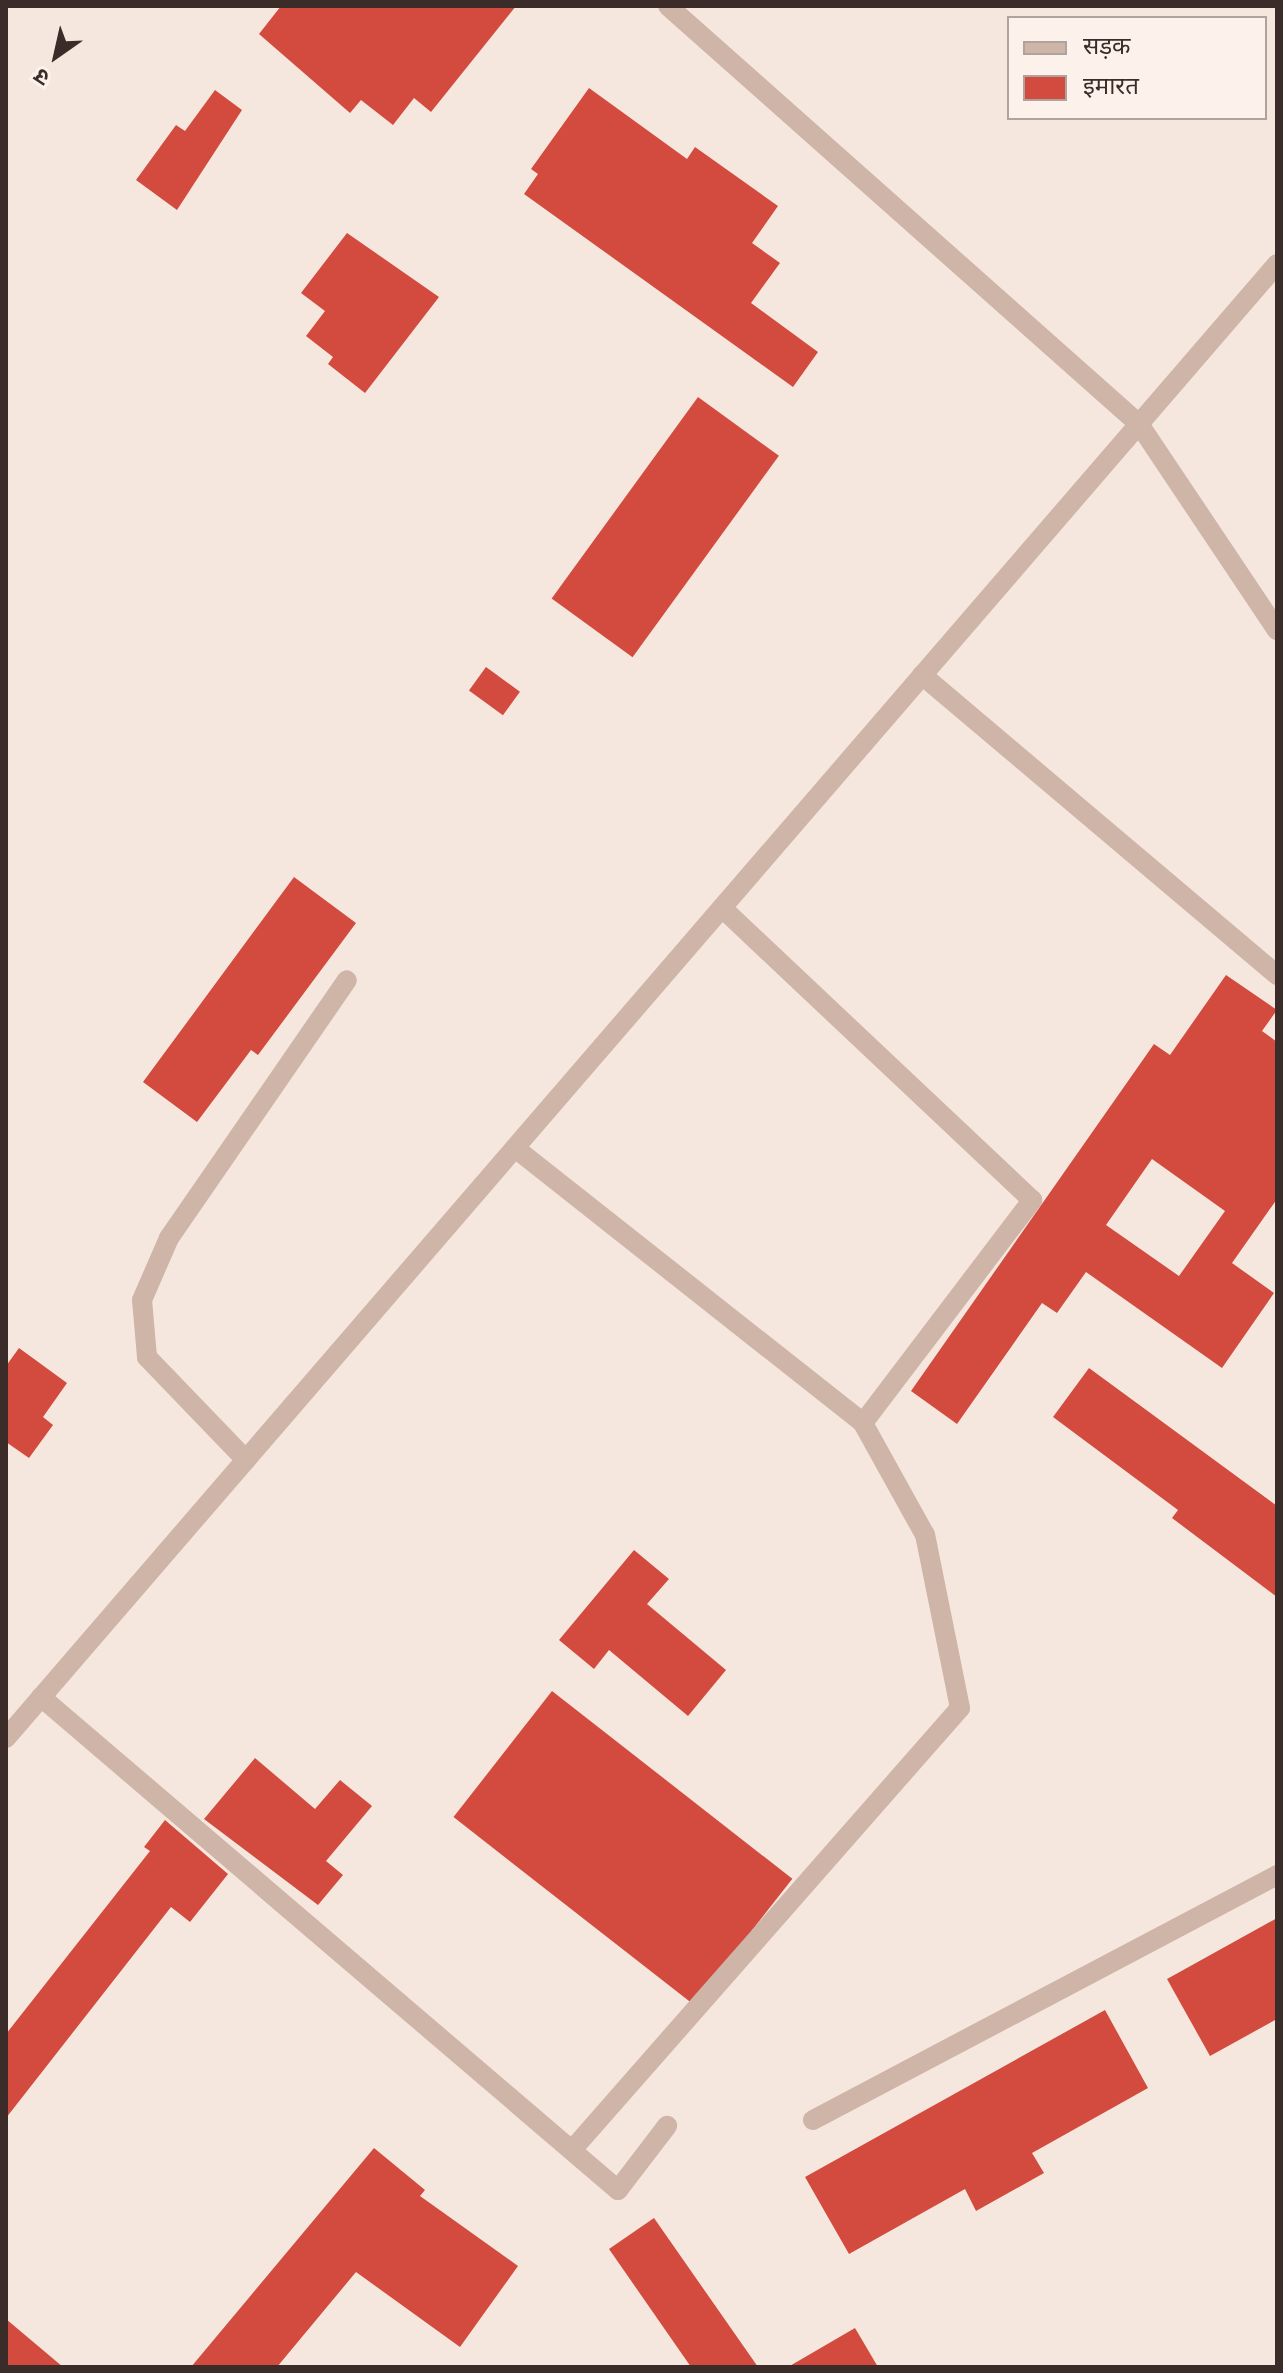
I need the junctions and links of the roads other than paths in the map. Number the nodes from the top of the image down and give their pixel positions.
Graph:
1 (668, 6) edge
2 (1277, 264) edge
3 (1139, 424) junction
4 (1277, 630) edge
5 (922, 675) junction
6 (722, 908) junction
7 (1277, 975) edge
8 (347, 980) dead end
9 (515, 1148) junction
10 (863, 1423) junction
11 (246, 1460) junction
12 (41, 1697) junction
13 (6, 1738) edge
14 (1277, 1875) edge
15 (813, 2120) dead end
16 (667, 2126) dead end
17 (572, 2150) junction

1 - 3 street
2 - 3 street
3 - 4 street
3 - 5 street
5 - 6 street
5 - 7 street
6 - 9 street
6 - 10 street
8 - 11 street
9 - 10 street
9 - 11 street
10 - 17 street
11 - 12 street
12 - 13 street
12 - 17 street
14 - 15 street
16 - 17 street

